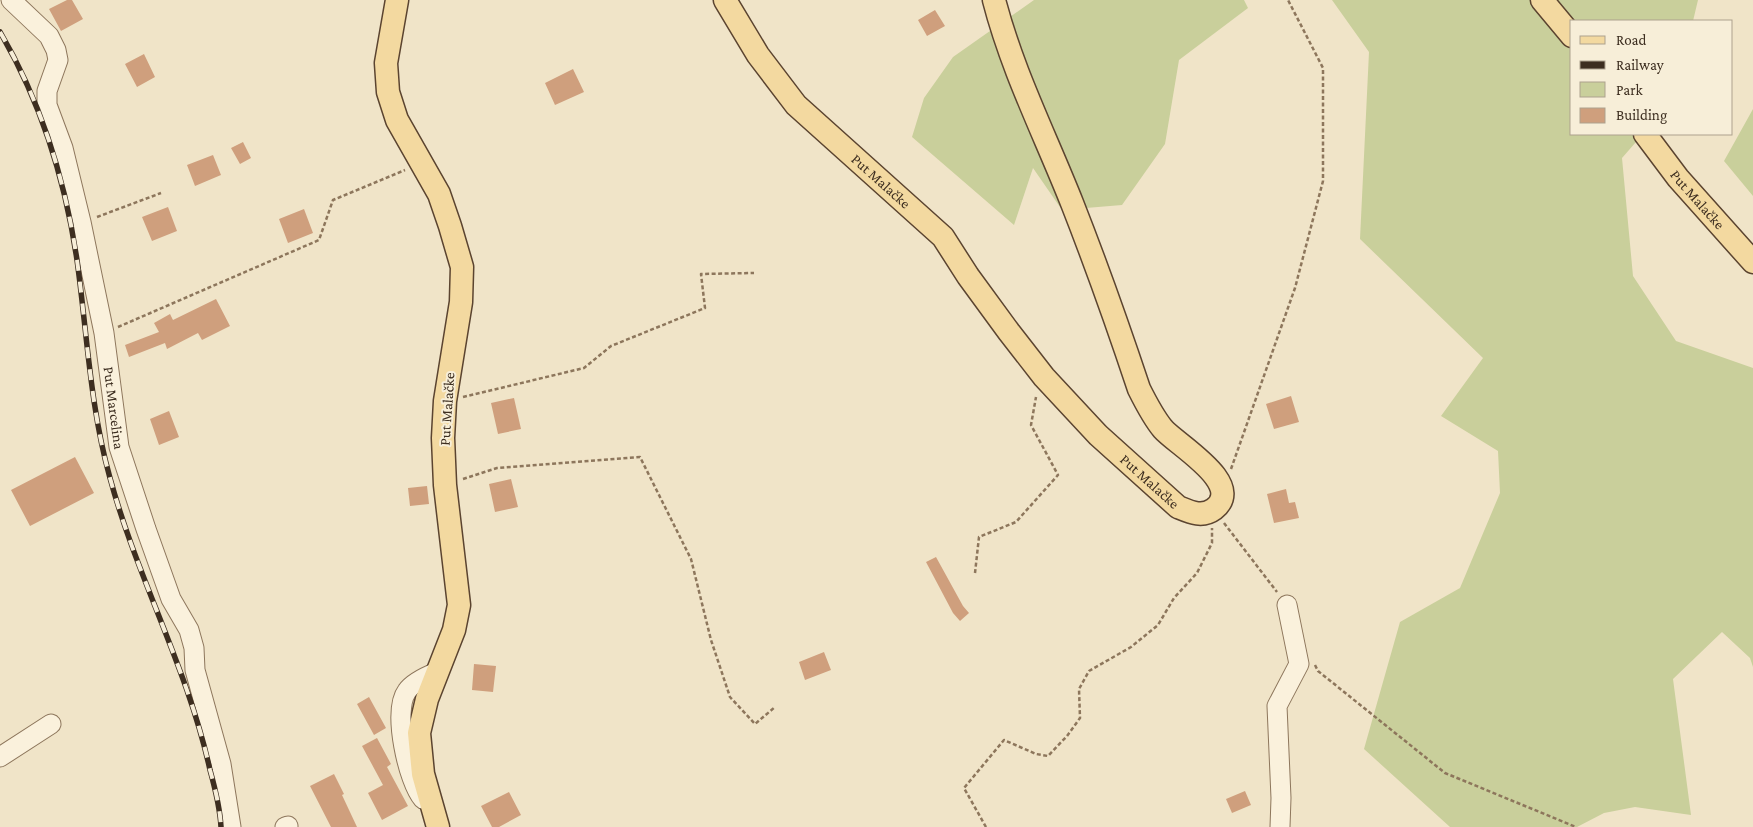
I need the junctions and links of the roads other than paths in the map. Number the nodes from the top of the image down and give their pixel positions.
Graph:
1 (11, 0) edge
2 (397, 0) edge
3 (725, 0) edge
4 (994, 0) edge
5 (1542, 0) edge
6 (1570, 34) edge
7 (1646, 135) edge
8 (1753, 262) edge
9 (1287, 606) road end
10 (51, 724) dead end
11 (0, 757) edge
12 (435, 819) edge
13 (231, 827) edge
14 (1280, 827) edge

1 - 13 street, Put Marcelina
2 - 12 main road, Put Malačke
3 - 4 main road, Put Malačke
5 - 6 main road
7 - 8 main road, Put Malačke
9 - 14 street
10 - 11 street

